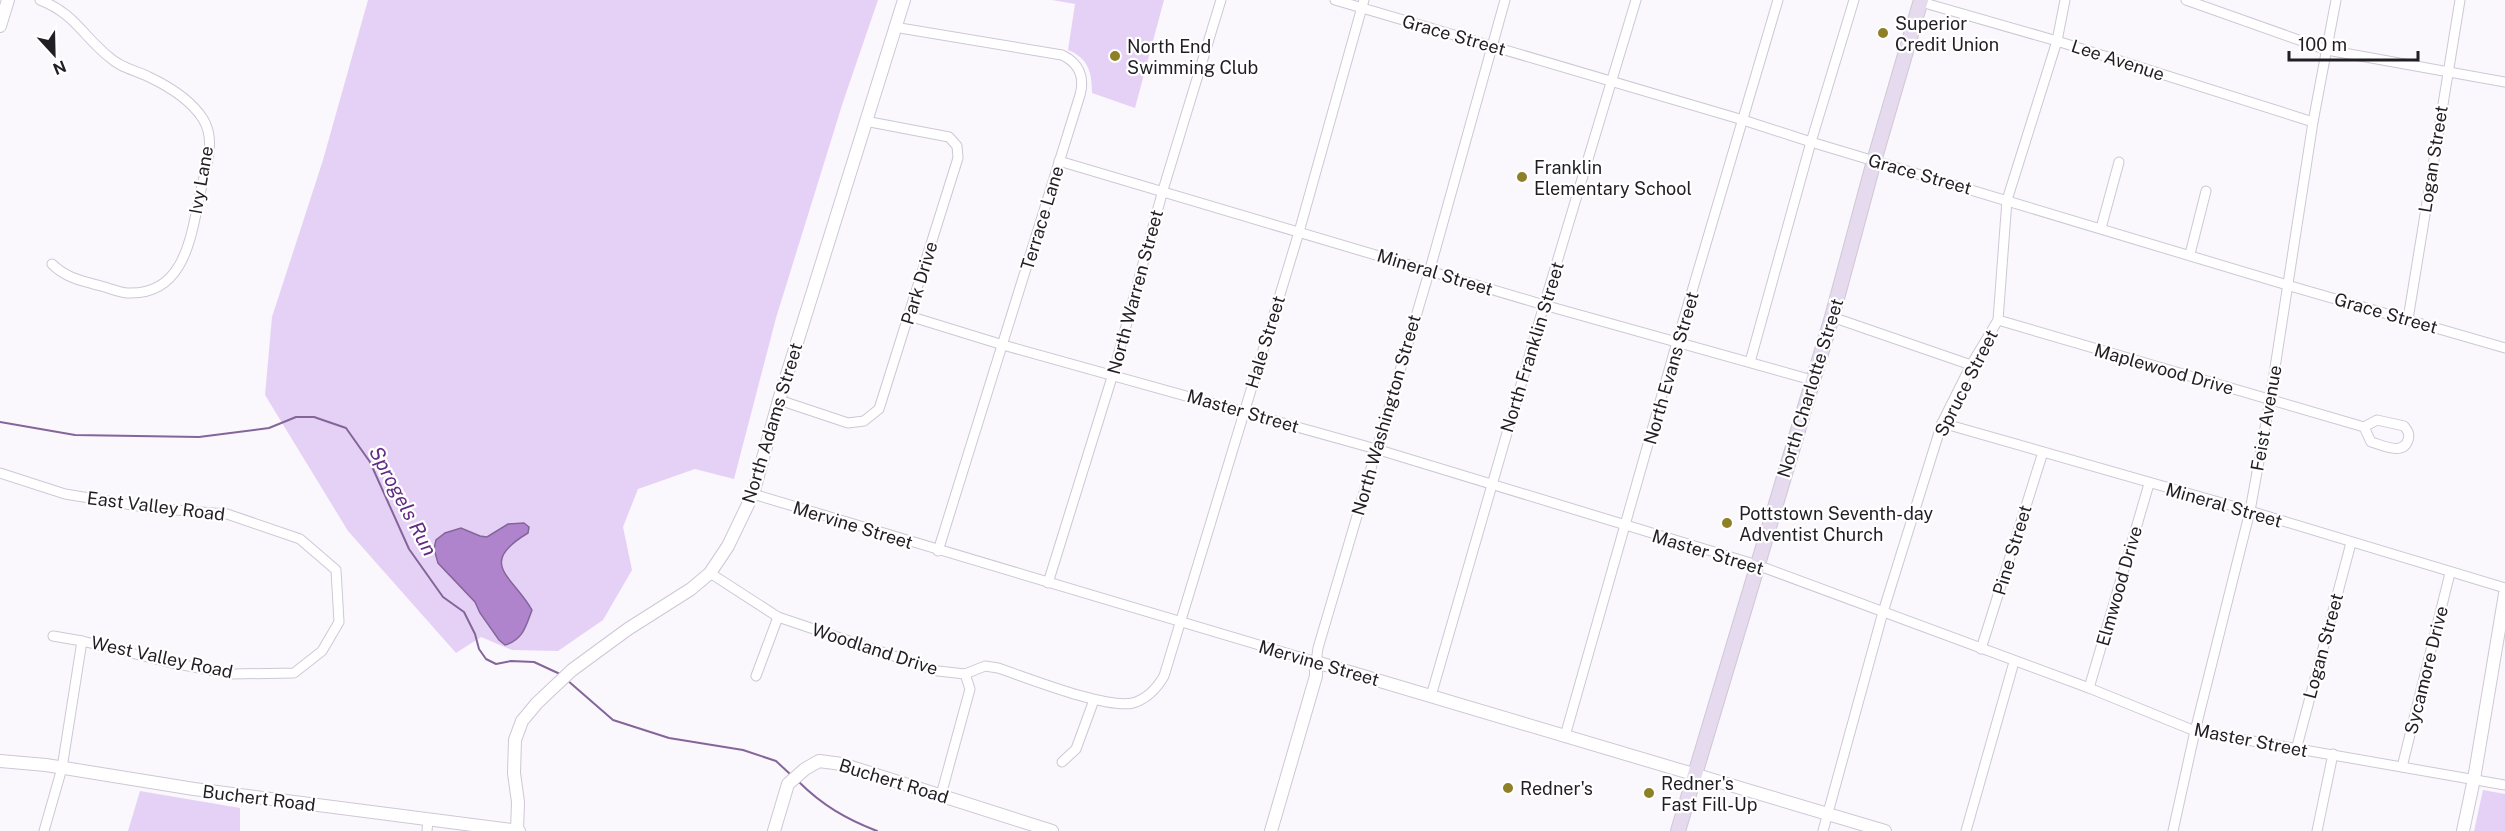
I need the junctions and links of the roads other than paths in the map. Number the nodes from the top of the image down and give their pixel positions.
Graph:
1 (8, 0) edge
2 (40, 0) edge
3 (904, 0) edge
4 (1221, 0) edge
5 (1335, 0) edge
6 (1505, 0) edge
7 (1636, 0) edge
8 (1778, 0) edge
9 (1854, 0) edge
10 (2065, 0) edge
11 (2186, 0) edge
12 (2336, 0) edge
13 (2460, 0) edge
14 (1921, 1) edge
15 (1363, 4) edge
16 (0, 26) edge
17 (894, 27) junction
18 (2057, 41) junction
19 (1492, 45) junction
20 (2326, 50) junction
21 (2448, 72) junction
22 (1613, 82) junction
23 (2505, 82) edge
24 (1743, 120) junction
25 (865, 121) junction
26 (2313, 122) junction
27 (1811, 142) junction
28 (1059, 161) junction
29 (1874, 161) junction
30 (2119, 162) dead end
31 (1163, 190) junction
32 (2206, 191) dead end
33 (2007, 200) junction
34 (2101, 228) junction
35 (1299, 231) junction
36 (2190, 254) junction
37 (52, 264) dead end
38 (1430, 269) junction
39 (2287, 285) junction
40 (1544, 305) junction
41 (909, 316) junction
42 (1832, 317) junction
43 (2408, 319) junction
44 (1998, 320) junction
45 (1677, 342) junction
46 (1003, 345) junction
47 (2505, 348) edge
48 (1750, 362) junction
49 (1971, 365) junction
50 (1113, 374) junction
51 (1812, 380) junction
52 (779, 400) junction
53 (2270, 400) junction
54 (1245, 411) junction
55 (1942, 423) junction
56 (2364, 427) junction
57 (1376, 449) junction
58 (2043, 452) junction
59 (0, 473) edge
60 (2149, 484) junction
61 (1491, 485) junction
62 (753, 494) junction
63 (2250, 511) junction
64 (1626, 527) junction
65 (2351, 543) junction
66 (938, 551) junction
67 (1757, 565) junction
68 (336, 570) joint
69 (710, 573) junction
70 (2450, 573) junction
71 (1048, 583) junction
72 (2505, 588) edge
73 (2505, 594) edge
74 (1882, 612) junction
75 (778, 617) junction
76 (1180, 622) junction
77 (52, 636) dead end
78 (82, 641) junction
79 (1981, 649) junction
80 (1316, 662) junction
81 (2014, 662) junction
82 (965, 674) junction
83 (756, 676) dead end
84 (2089, 688) junction
85 (1431, 696) junction
86 (1094, 700) junction
87 (2195, 731) junction
88 (1565, 736) junction
89 (2296, 750) junction
90 (2333, 754) junction
91 (0, 761) edge
92 (1062, 762) dead end
93 (2402, 767) junction
94 (62, 768) junction
95 (1695, 774) junction
96 (2474, 779) junction
97 (2505, 785) edge
98 (941, 795) junction
99 (1828, 814) junction
100 (428, 826) edge
101 (44, 831) edge
102 (518, 831) edge
103 (774, 831) edge
104 (1052, 831) edge
105 (1271, 831) edge
106 (1678, 831) edge
107 (1823, 831) edge
108 (1885, 831) edge
109 (1966, 831) edge
110 (2173, 831) edge
111 (2317, 831) edge
112 (2463, 831) edge

1 - 16 street
2 - 37 street, Ivy Lane
3 - 17 street, North Adams Street
4 - 31 street, North Warren Street
5 - 15 street, Grace Street
6 - 19 street, North Washington Street
7 - 22 street, North Franklin Street
8 - 24 street, North Evans Street
9 - 27 street
10 - 18 street, Spruce Street
11 - 20 street
12 - 20 street, Feist Avenue
13 - 21 street, Logan Street
14 - 18 street, Lee Avenue
14 - 29 main road, North Charlotte Street
15 - 19 street, Grace Street
15 - 35 street, Hale Street
17 - 25 street, North Adams Street
17 - 28 street, Terrace Lane
18 - 26 street, Lee Avenue
18 - 33 street, Spruce Street
19 - 22 street, Grace Street
19 - 38 street, North Washington Street
20 - 21 street
20 - 26 street, Feist Avenue
21 - 23 street
21 - 43 street, Logan Street
22 - 24 street, Grace Street
22 - 40 street, North Franklin Street
24 - 27 street, Grace Street
24 - 45 street, North Evans Street
25 - 41 street, Park Drive
25 - 52 street, North Adams Street
26 - 39 street, Feist Avenue
27 - 29 street, Grace Street
27 - 48 street
28 - 31 street, Mineral Street
28 - 46 street, Terrace Lane
29 - 33 street, Grace Street
29 - 42 main road, North Charlotte Street
30 - 34 street
31 - 35 street, Mineral Street
31 - 50 street, North Warren Street
32 - 36 street
33 - 34 street, Grace Street
33 - 44 street, Spruce Street
34 - 36 street, Grace Street
35 - 38 street, Mineral Street
35 - 54 street, Hale Street
36 - 39 street, Grace Street
38 - 40 street, Mineral Street
38 - 57 street, North Washington Street
39 - 43 street, Grace Street
39 - 53 street, Feist Avenue
40 - 45 street, Mineral Street
40 - 61 street, North Franklin Street
41 - 46 street, Master Street
41 - 52 street, Park Drive
42 - 49 street
42 - 51 main road, North Charlotte Street
43 - 47 street, Grace Street
44 - 49 street, Spruce Street
44 - 53 street, Maplewood Drive
45 - 48 street, Mineral Street
45 - 64 street, North Evans Street
46 - 50 street, Master Street
46 - 66 street, Terrace Lane
48 - 51 street, Mineral Street
49 - 55 street, Spruce Street
50 - 54 street, Master Street
50 - 71 street, North Warren Street
51 - 67 main road, North Charlotte Street
52 - 62 street, North Adams Street
53 - 56 street, Maplewood Drive
53 - 63 street, Feist Avenue
54 - 57 street, Master Street
54 - 76 street, Hale Street
55 - 58 street, Mineral Street
55 - 74 street, Spruce Street
56 - 56 street, Maplewood Drive
57 - 61 street, Master Street
57 - 80 street, North Washington Street
58 - 60 street, Mineral Street
58 - 79 street, Pine Street
59 - 68 street, East Valley Road
60 - 63 street, Mineral Street
60 - 84 street, Elmwood Drive
61 - 64 street, Master Street
61 - 85 street, North Franklin Street
62 - 66 street, Mervine Street
62 - 69 street, North Adams Street
63 - 65 street, Mineral Street
63 - 87 street, Feist Avenue
64 - 67 street, Master Street
64 - 88 street, North Evans Street
65 - 70 street, Mineral Street
65 - 89 street, Logan Street
66 - 71 street, Mervine Street
67 - 74 street, Master Street
67 - 95 main road, North Charlotte Street
68 - 78 street, West Valley Road
69 - 75 street, Woodland Drive
69 - 102 street, North Adams Street
70 - 72 street, Mineral Street
70 - 93 street, Sycamore Drive
71 - 76 street, Mervine Street
73 - 96 street
74 - 79 street, Master Street
74 - 99 street, Spruce Street
75 - 82 street, Woodland Drive
75 - 83 street
76 - 80 street, Mervine Street
76 - 86 street, Hale Street
77 - 78 street, West Valley Road
78 - 94 street
79 - 81 street, Master Street
80 - 85 street, Mervine Street
80 - 105 street, North Washington Street
81 - 84 street, Master Street
81 - 109 street
82 - 86 street
82 - 98 street
84 - 87 street, Master Street
85 - 88 street, Mervine Street
86 - 92 street
87 - 89 street, Master Street
87 - 110 street, Feist Avenue
88 - 95 street, Mervine Street
89 - 90 street, Master Street
90 - 93 street, Master Street
90 - 111 street
91 - 94 street, Buchert Road
93 - 96 street, Master Street
94 - 100 street, Buchert Road
94 - 101 street
95 - 99 street, Mervine Street
95 - 106 main road, North Charlotte Street
96 - 97 street, Master Street
96 - 112 street
98 - 103 street, Buchert Road
98 - 104 street, Buchert Road
99 - 107 street, Spruce Street
99 - 108 street, Mervine Street
100 - 102 street, Buchert Road

